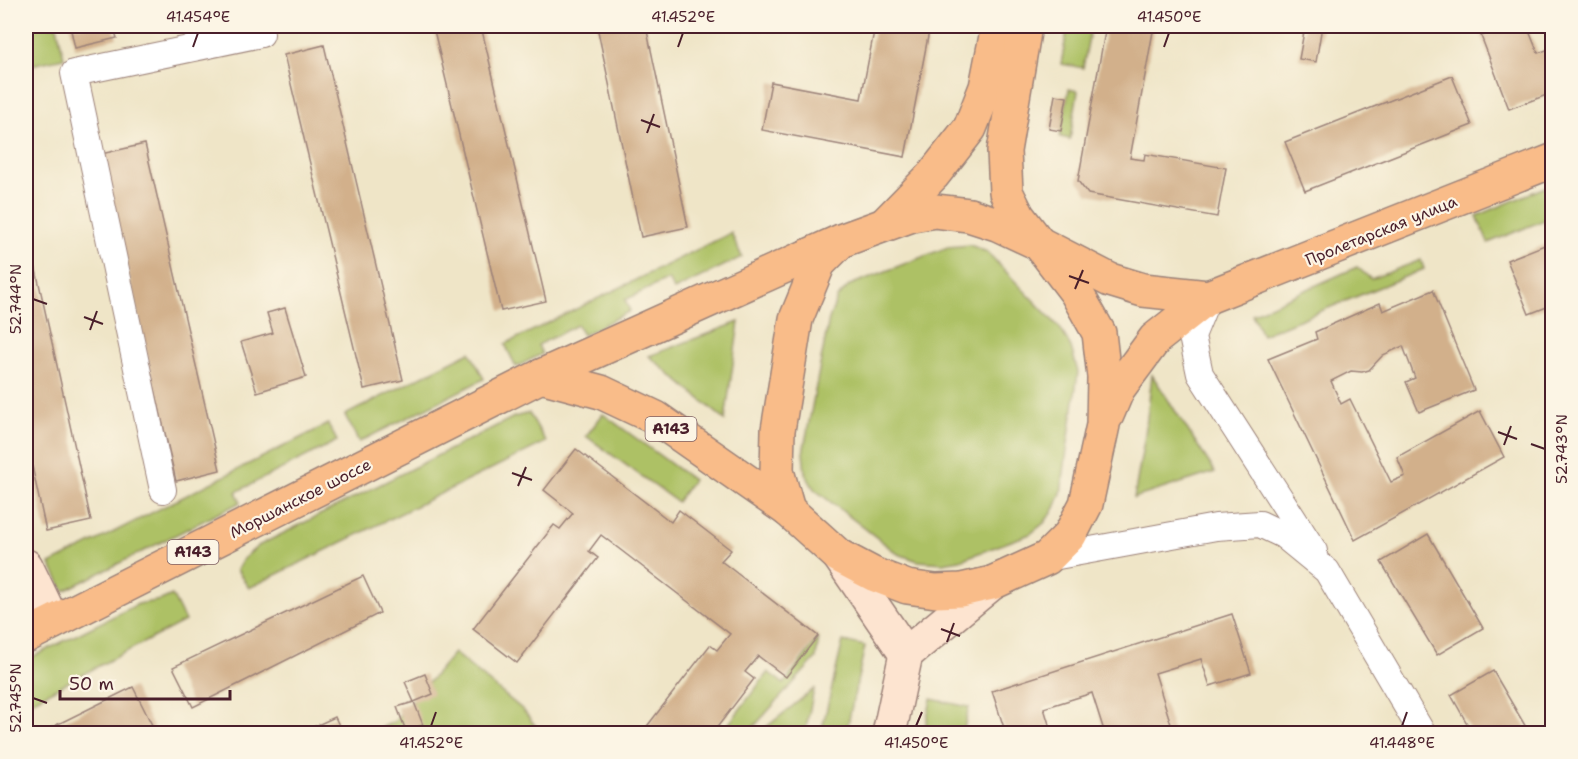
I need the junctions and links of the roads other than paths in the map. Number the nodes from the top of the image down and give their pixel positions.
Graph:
1 (259, 26) edge
2 (998, 26) edge
3 (1025, 26) edge
4 (1552, 161) edge
5 (887, 222) junction
6 (843, 240) junction
7 (1040, 244) junction
8 (1209, 297) junction
9 (541, 376) junction
10 (1103, 425) junction
11 (164, 490) dead end
12 (788, 510) junction
13 (838, 556) junction
14 (1047, 558) junction
15 (26, 566) edge
16 (1327, 571) junction
17 (993, 583) junction
18 (39, 629) edge
19 (906, 654) junction
20 (889, 734) edge
21 (1423, 734) edge

1 - 11 street
2 - 5 main road
3 - 7 main road
4 - 8 main road, Пролетарская улица
5 - 6 main road, Моршанское шоссе
5 - 7 main road, Моршанское шоссе
6 - 9 main road, Моршанское шоссе
6 - 12 main road
7 - 8 main road, Моршанское шоссе
7 - 10 main road
8 - 10 main road
8 - 16 street
9 - 12 main road, А143
9 - 18 main road, Моршанское шоссе / А143
10 - 14 main road
12 - 13 main road
13 - 17 main road
13 - 19 main road
14 - 16 street
14 - 17 main road
15 - 18 main road
16 - 21 street
17 - 19 main road
19 - 20 main road

